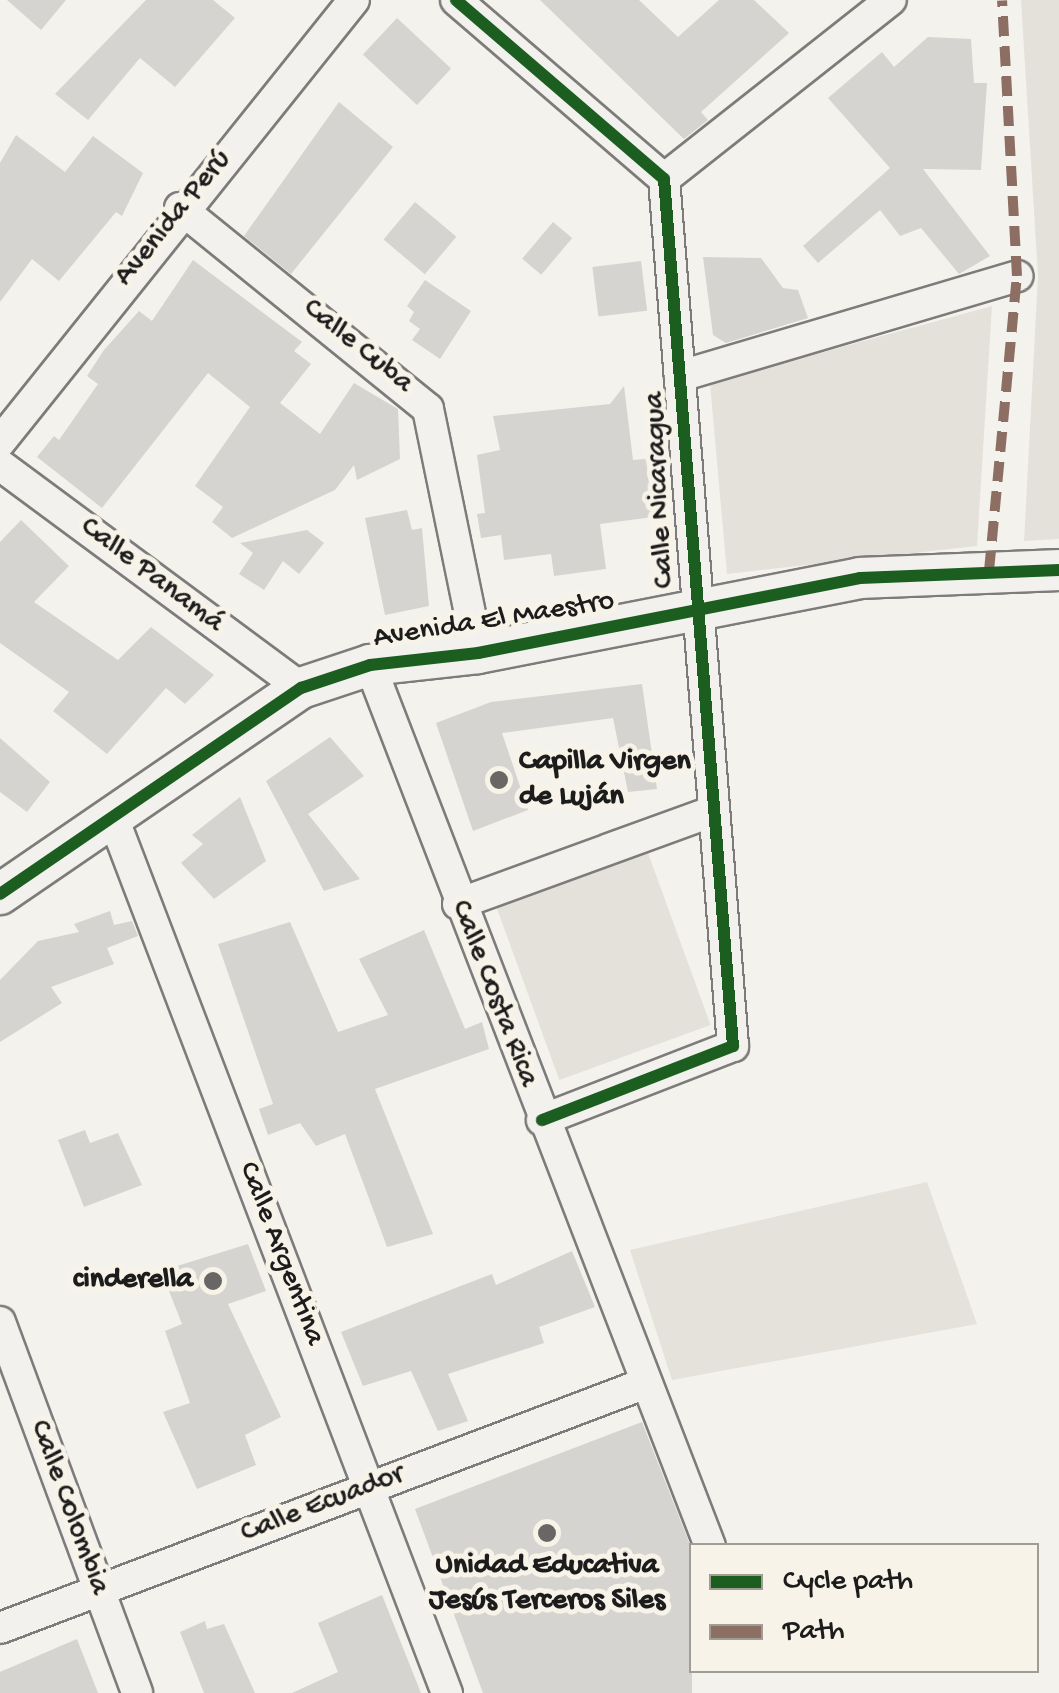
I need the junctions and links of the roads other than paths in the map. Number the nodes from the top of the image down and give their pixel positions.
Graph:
1 (354, 0) edge
2 (456, 0) edge
3 (892, 0) edge
4 (664, 179) junction
5 (180, 208) junction
6 (1017, 276) dead end
7 (680, 376) junction
8 (0, 442) edge
9 (0, 464) edge
10 (1059, 570) edge
11 (692, 614) junction
12 (478, 653) junction
13 (370, 665) junction
14 (301, 688) junction
15 (714, 811) junction
16 (112, 815) junction
17 (0, 894) edge
18 (458, 904) junction
19 (542, 1120) junction
20 (0, 1322) edge
21 (646, 1383) junction
22 (370, 1487) junction
23 (709, 1543) edge
24 (98, 1591) junction
25 (0, 1628) edge
26 (138, 1693) edge
27 (447, 1693) edge

1 - 5 street, Avenida Perú
2 - 4 street
3 - 4 street
4 - 7 street, Calle Nicaragua
5 - 8 street, Avenida Perú
5 - 12 street, Calle Cuba
6 - 7 street
7 - 11 street, Calle Nicaragua
9 - 14 street, Calle Panamá
10 - 11 street, Avenida El Maestro
11 - 12 street, Avenida El Maestro
11 - 15 street, Calle Nicaragua
12 - 13 street, Avenida El Maestro
13 - 14 street, Avenida El Maestro
13 - 18 street, Calle Costa Rica
14 - 16 street, Avenida El Maestro
15 - 18 street
15 - 19 street, Calle Nicaragua
16 - 17 street, Avenida El Maestro
16 - 22 street, Calle Argentina
18 - 19 street, Calle Costa Rica
19 - 21 street, Calle Costa Rica
20 - 24 street, Calle Colombia
21 - 22 street, Calle Ecuador
21 - 23 street, Calle Costa Rica
22 - 24 street, Calle Ecuador
22 - 27 street, Calle Argentina
24 - 25 street, Calle Ecuador
24 - 26 street, Calle Colombia

